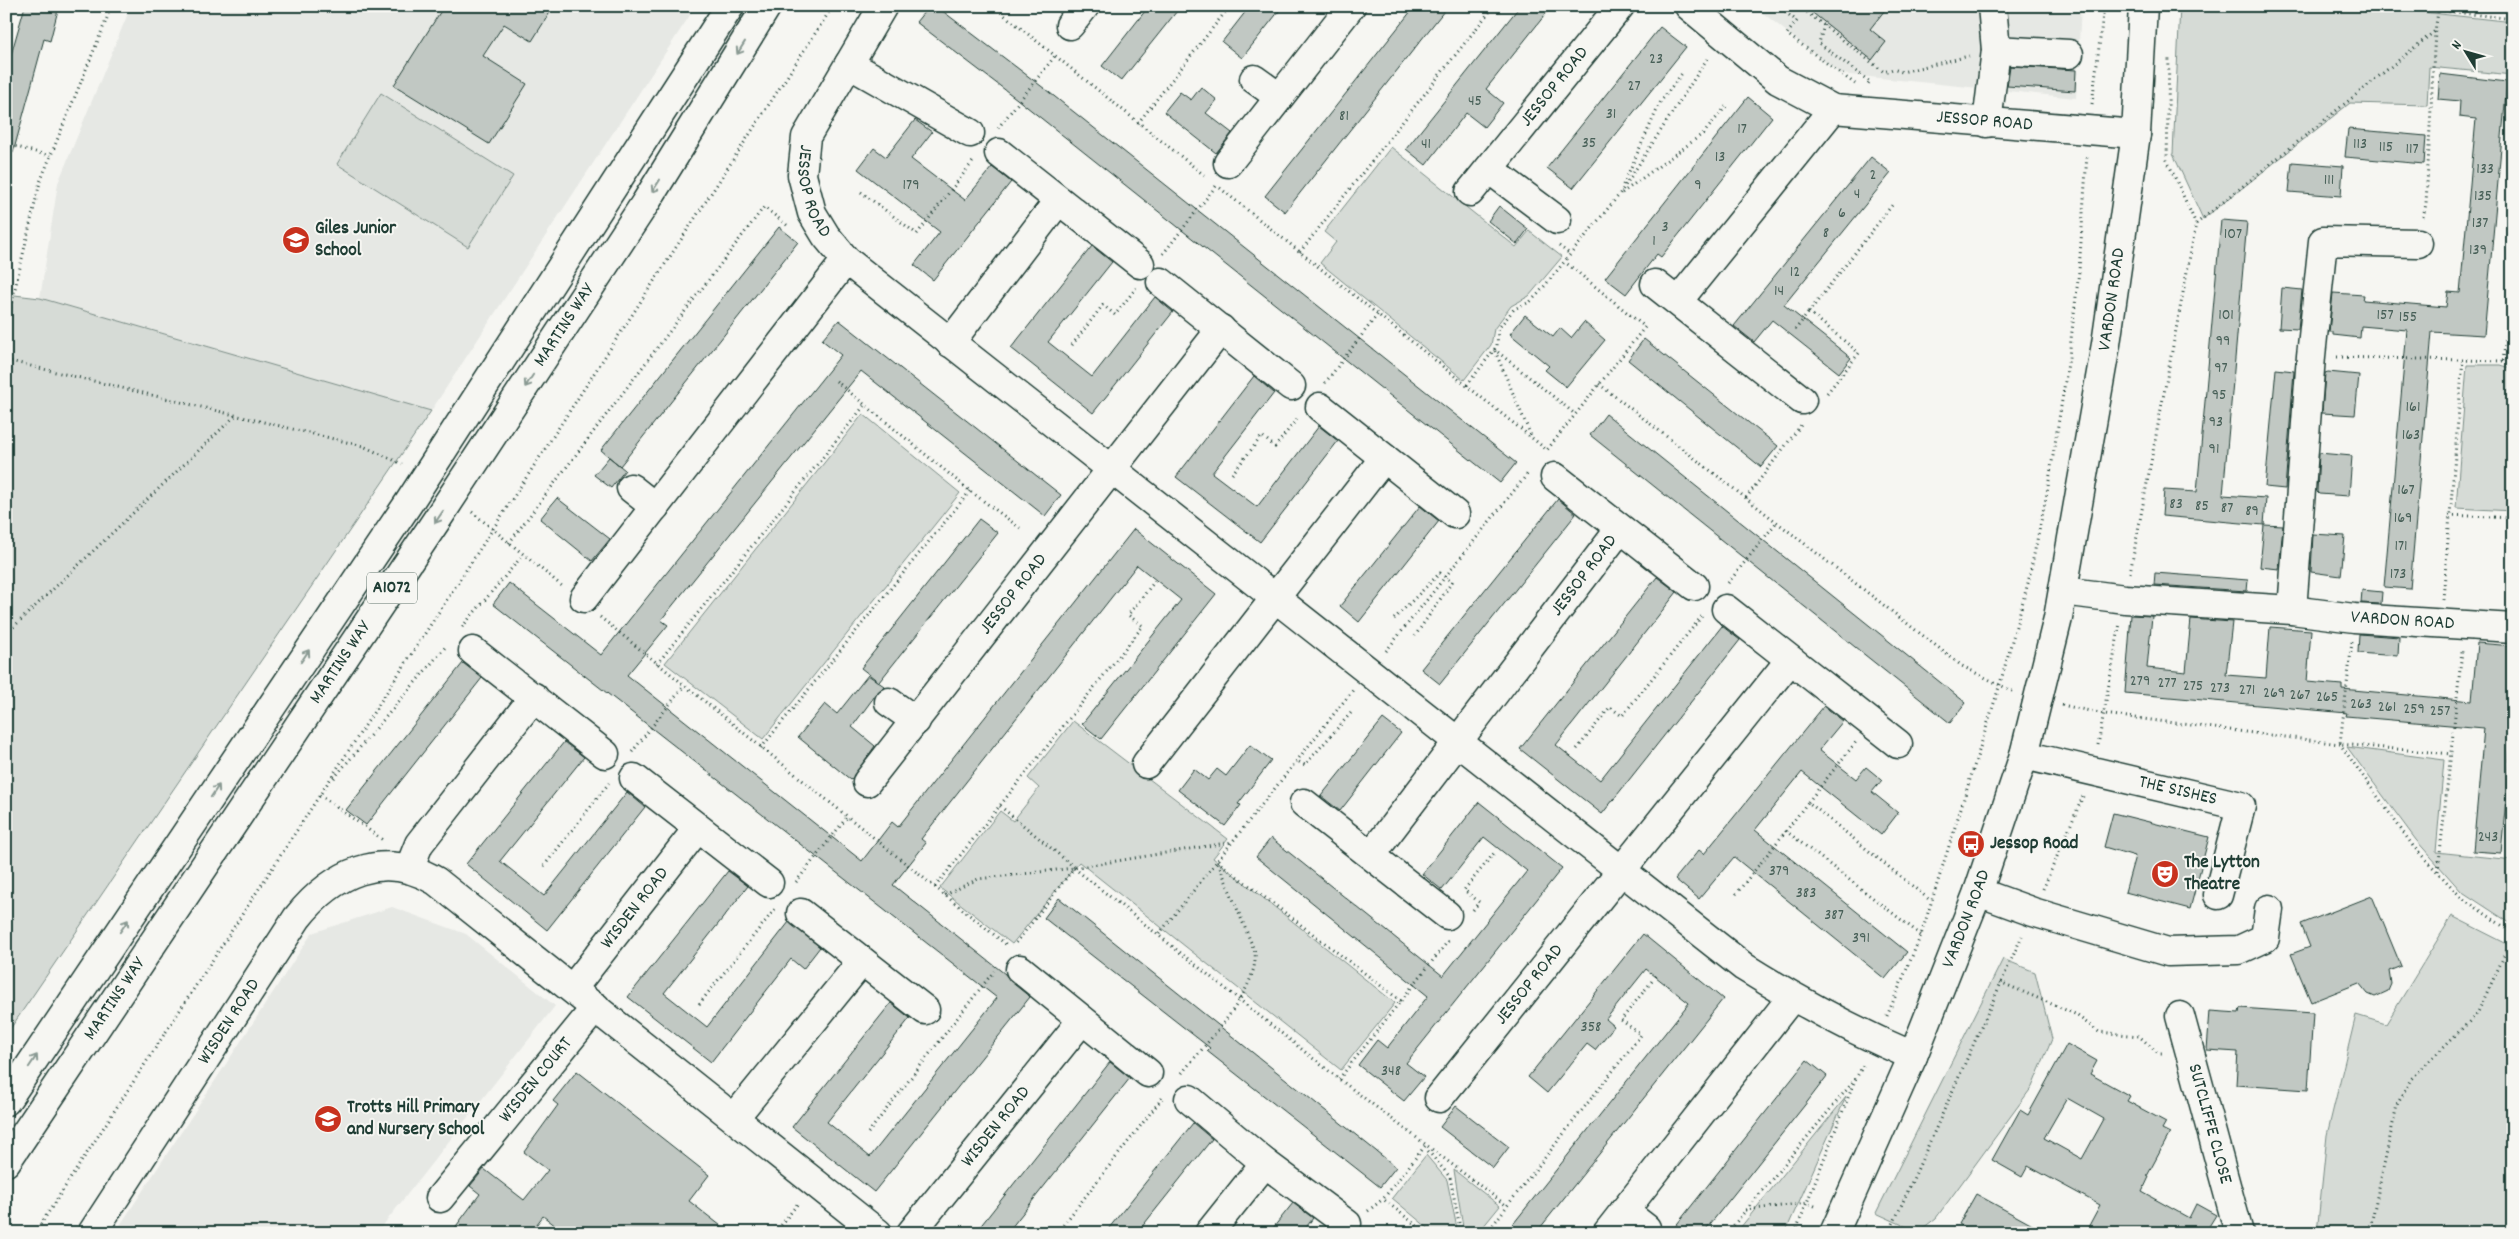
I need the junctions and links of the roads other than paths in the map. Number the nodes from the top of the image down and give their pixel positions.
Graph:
1 (730, 6) edge
2 (766, 6) edge
3 (883, 6) edge
4 (1351, 6) edge
5 (1620, 6) edge
6 (1689, 6) edge
7 (1992, 6) edge
8 (2143, 6) edge
9 (1996, 50) junction
10 (2069, 54) dead end
11 (849, 64) junction
12 (1254, 79) dead end
13 (1279, 97) junction
14 (1832, 109) junction
15 (1987, 122) junction
16 (2136, 134) junction
17 (1489, 169) junction
18 (1215, 174) road end
19 (1470, 192) dead end
20 (1058, 201) junction
21 (1556, 220) dead end
22 (2418, 243) road end
23 (846, 260) junction
24 (1140, 264) dead end
25 (1161, 282) dead end
26 (1656, 284) dead end
27 (1678, 301) junction
28 (1221, 329) junction
29 (950, 343) junction
30 (1292, 386) dead end
31 (1320, 407) dead end
32 (1809, 407) road end
33 (1384, 458) junction
34 (1544, 467) road end
35 (1110, 469) junction
36 (631, 488) dead end
37 (655, 507) junction
38 (1455, 514) dead end
39 (1620, 529) junction
40 (2062, 591) junction
41 (1275, 599) junction
42 (583, 601) road end
43 (2292, 610) junction
44 (2513, 628) edge
45 (462, 639) road end
46 (1790, 660) junction
47 (534, 697) junction
48 (889, 702) dead end
49 (916, 721) junction
50 (1457, 741) junction
51 (1898, 744) dead end
52 (605, 754) dead end
53 (2024, 755) junction
54 (1146, 764) dead end
55 (634, 778) dead end
56 (867, 782) dead end
57 (1304, 803) dead end
58 (697, 829) junction
59 (1372, 854) junction
60 (410, 865) junction
61 (1620, 870) junction
62 (769, 884) dead end
63 (1978, 892) junction
64 (2218, 895) dead end
65 (2269, 909) dead end
66 (801, 913) dead end
67 (1456, 921) road end
68 (862, 961) junction
69 (1010, 967) road end
70 (572, 988) junction
71 (1792, 997) junction
72 (596, 1007) junction
73 (924, 1010) dead end
74 (2180, 1016) dead end
75 (1082, 1020) junction
76 (1913, 1056) junction
77 (1148, 1073) dead end
78 (1178, 1090) road end
79 (1439, 1098) dead end
80 (6, 1102) edge
81 (735, 1117) junction
82 (6, 1162) edge
83 (1265, 1163) junction
84 (440, 1198) dead end
85 (1624, 1211) junction
86 (1347, 1224) dead end
87 (1646, 1228) dead end
88 (92, 1233) edge
89 (878, 1233) edge
90 (911, 1233) edge
91 (1209, 1233) edge
92 (1607, 1233) edge
93 (1834, 1233) edge
94 (2238, 1233) edge

80 -> 1 street, MARTINS WAY / A1072
2 -> 82 street, MARTINS WAY / A1072
3 - 11 street, JESSOP ROAD
4 - 13 street
5 - 17 street, JESSOP ROAD
6 - 14 street, JESSOP ROAD
7 - 9 street
8 - 16 street, VARDON ROAD
9 - 10 street
9 - 15 street
11 - 20 street
11 - 23 street, JESSOP ROAD
12 - 13 street
13 - 18 street
14 - 15 street, JESSOP ROAD
14 - 27 street
15 - 16 street, JESSOP ROAD
16 - 40 street, VARDON ROAD
17 - 19 street, JESSOP ROAD
17 - 21 street
20 - 24 street
20 - 29 street
22 - 43 street
23 - 29 street, JESSOP ROAD
23 - 37 street, JESSOP ROAD
25 - 28 street
26 - 27 street
27 - 32 street
28 - 30 street
28 - 35 street, JESSOP ROAD
29 - 35 street, JESSOP ROAD
31 - 33 street
33 - 38 street
33 - 41 street
34 - 39 street, JESSOP ROAD
35 - 41 street, JESSOP ROAD
35 - 49 street, JESSOP ROAD
36 - 37 street
37 - 42 street, JESSOP ROAD
39 - 46 street, JESSOP ROAD
39 - 50 street, JESSOP ROAD
40 - 43 street, VARDON ROAD
40 - 53 street, VARDON ROAD
41 - 50 street, JESSOP ROAD
41 - 54 street
43 - 44 street, VARDON ROAD
45 - 47 street
46 - 51 street, JESSOP ROAD
46 - 61 street, JESSOP ROAD
47 - 52 street
47 - 60 street
48 - 49 street
49 - 56 street, JESSOP ROAD
50 - 59 street, JESSOP ROAD
50 - 61 street, JESSOP ROAD
53 - 63 street, VARDON ROAD
53 - 64 street, THE SISHES
55 - 58 street
57 - 59 street
58 - 62 street
58 - 70 street, WISDEN ROAD
59 - 67 street
60 - 70 street, WISDEN ROAD
60 - 88 street, WISDEN ROAD
61 - 71 street, JESSOP ROAD
61 - 79 street, JESSOP ROAD
63 - 65 street
63 - 76 street, VARDON ROAD
66 - 68 street
68 - 73 street
68 - 81 street
69 - 75 street
70 - 72 street, WISDEN ROAD
71 - 76 street, JESSOP ROAD
71 - 85 street
72 - 81 street, WISDEN ROAD
72 - 84 street, WISDEN COURT
74 - 94 street, SUTCLIFFE CLOSE
75 - 77 street
75 - 90 street, WISDEN ROAD
76 - 93 street, VARDON ROAD
78 - 83 street
81 - 89 street, WISDEN ROAD
83 - 86 street
83 - 91 street
85 - 87 street
85 - 92 street

